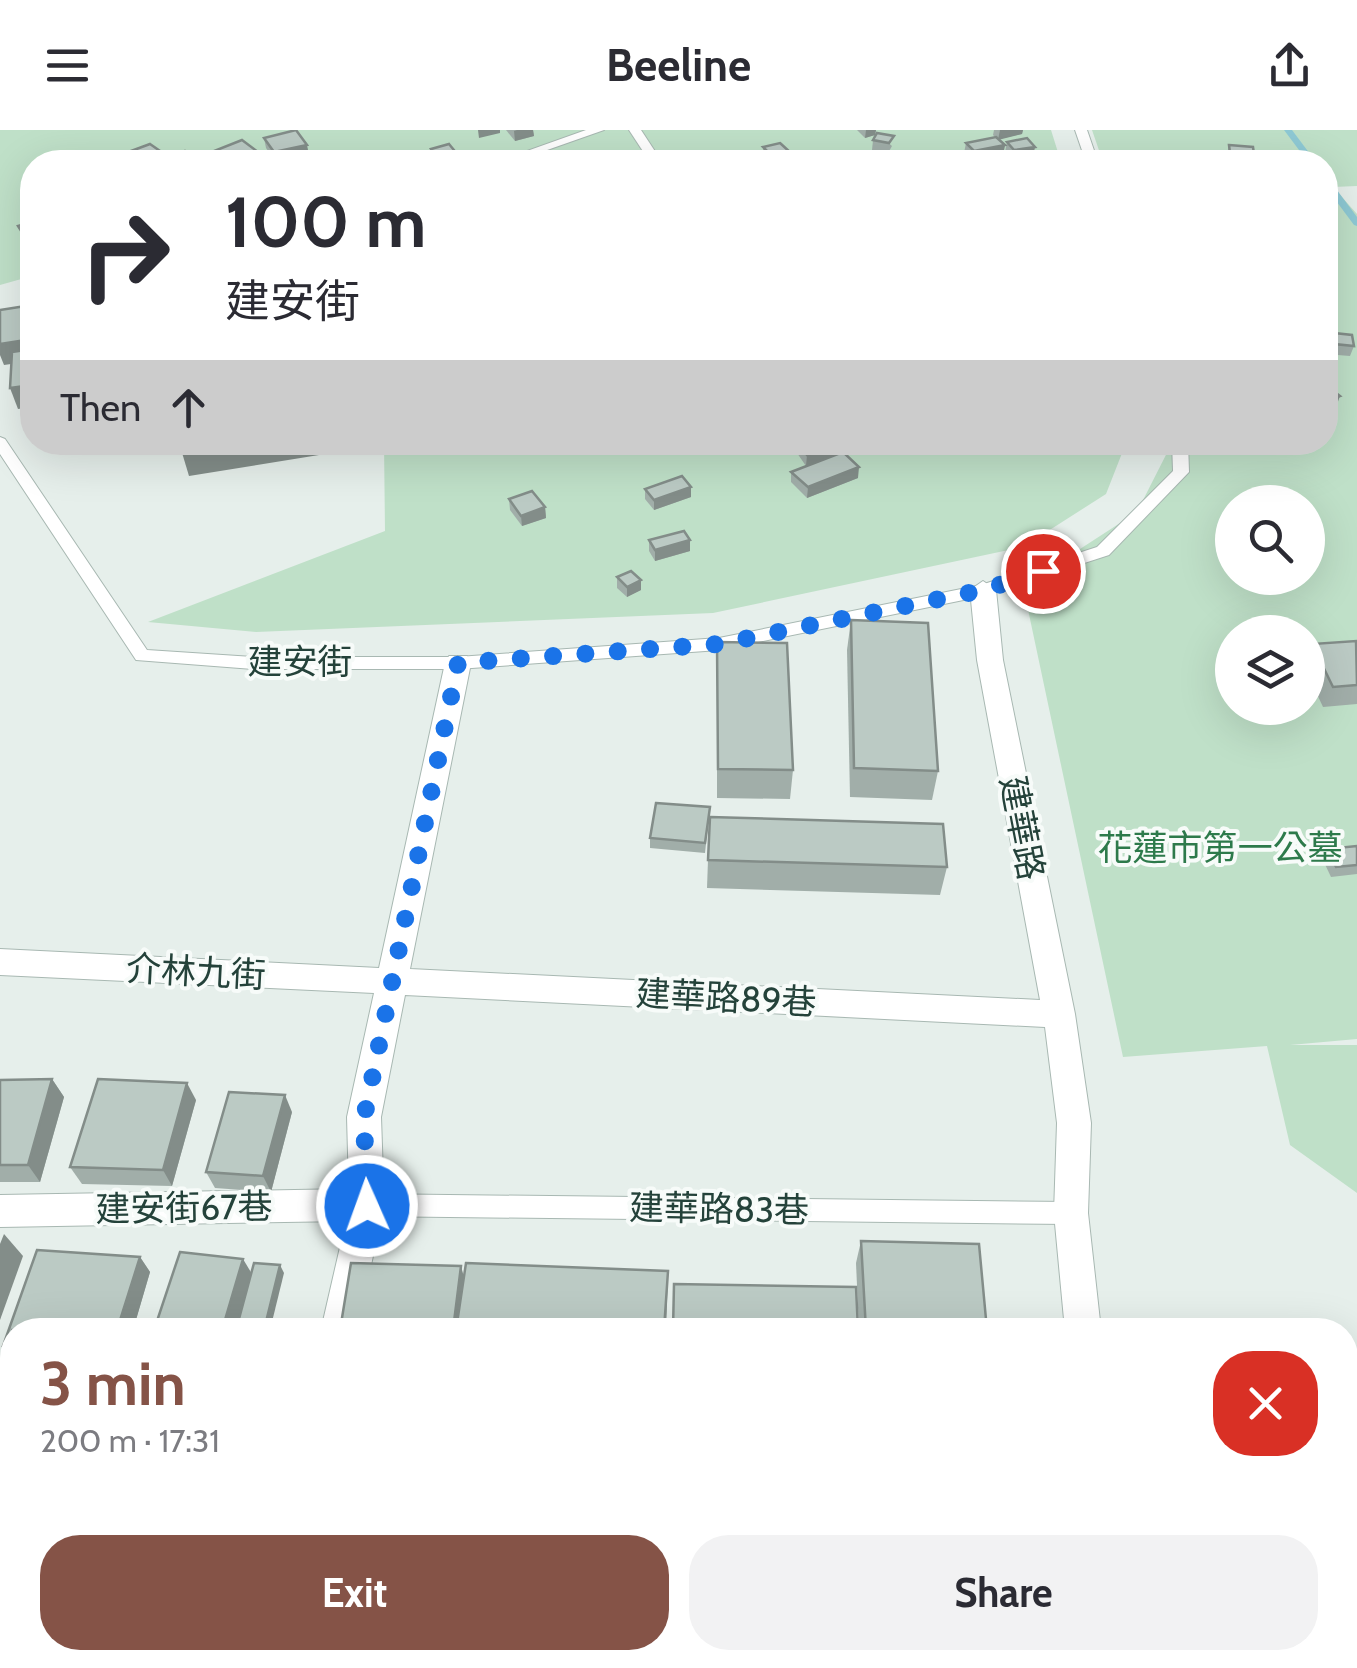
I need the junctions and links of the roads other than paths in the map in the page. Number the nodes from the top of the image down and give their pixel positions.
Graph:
1 (598, 130) edge
2 (538, 150) edge
3 (0, 442) edge
4 (1180, 455) edge
5 (983, 590) junction
6 (458, 663) junction
7 (0, 962) edge
8 (393, 982) junction
9 (1058, 1014) junction
10 (367, 1206) junction
11 (0, 1211) edge
12 (1071, 1214) junction
13 (342, 1318) edge
14 (1082, 1318) edge

1 - 2 lane
3 - 6 lane, 建安街
4 - 5 lane
5 - 6 lane, 建安街
5 - 9 street, 建華路
6 - 8 street
7 - 8 street, 介林九街
8 - 9 street, 建華路89巷
8 - 10 street
9 - 12 street, 建華路
10 - 11 street, 建安街67巷
10 - 12 lane, 建華路83巷
10 - 13 street
12 - 14 street, 建華路

